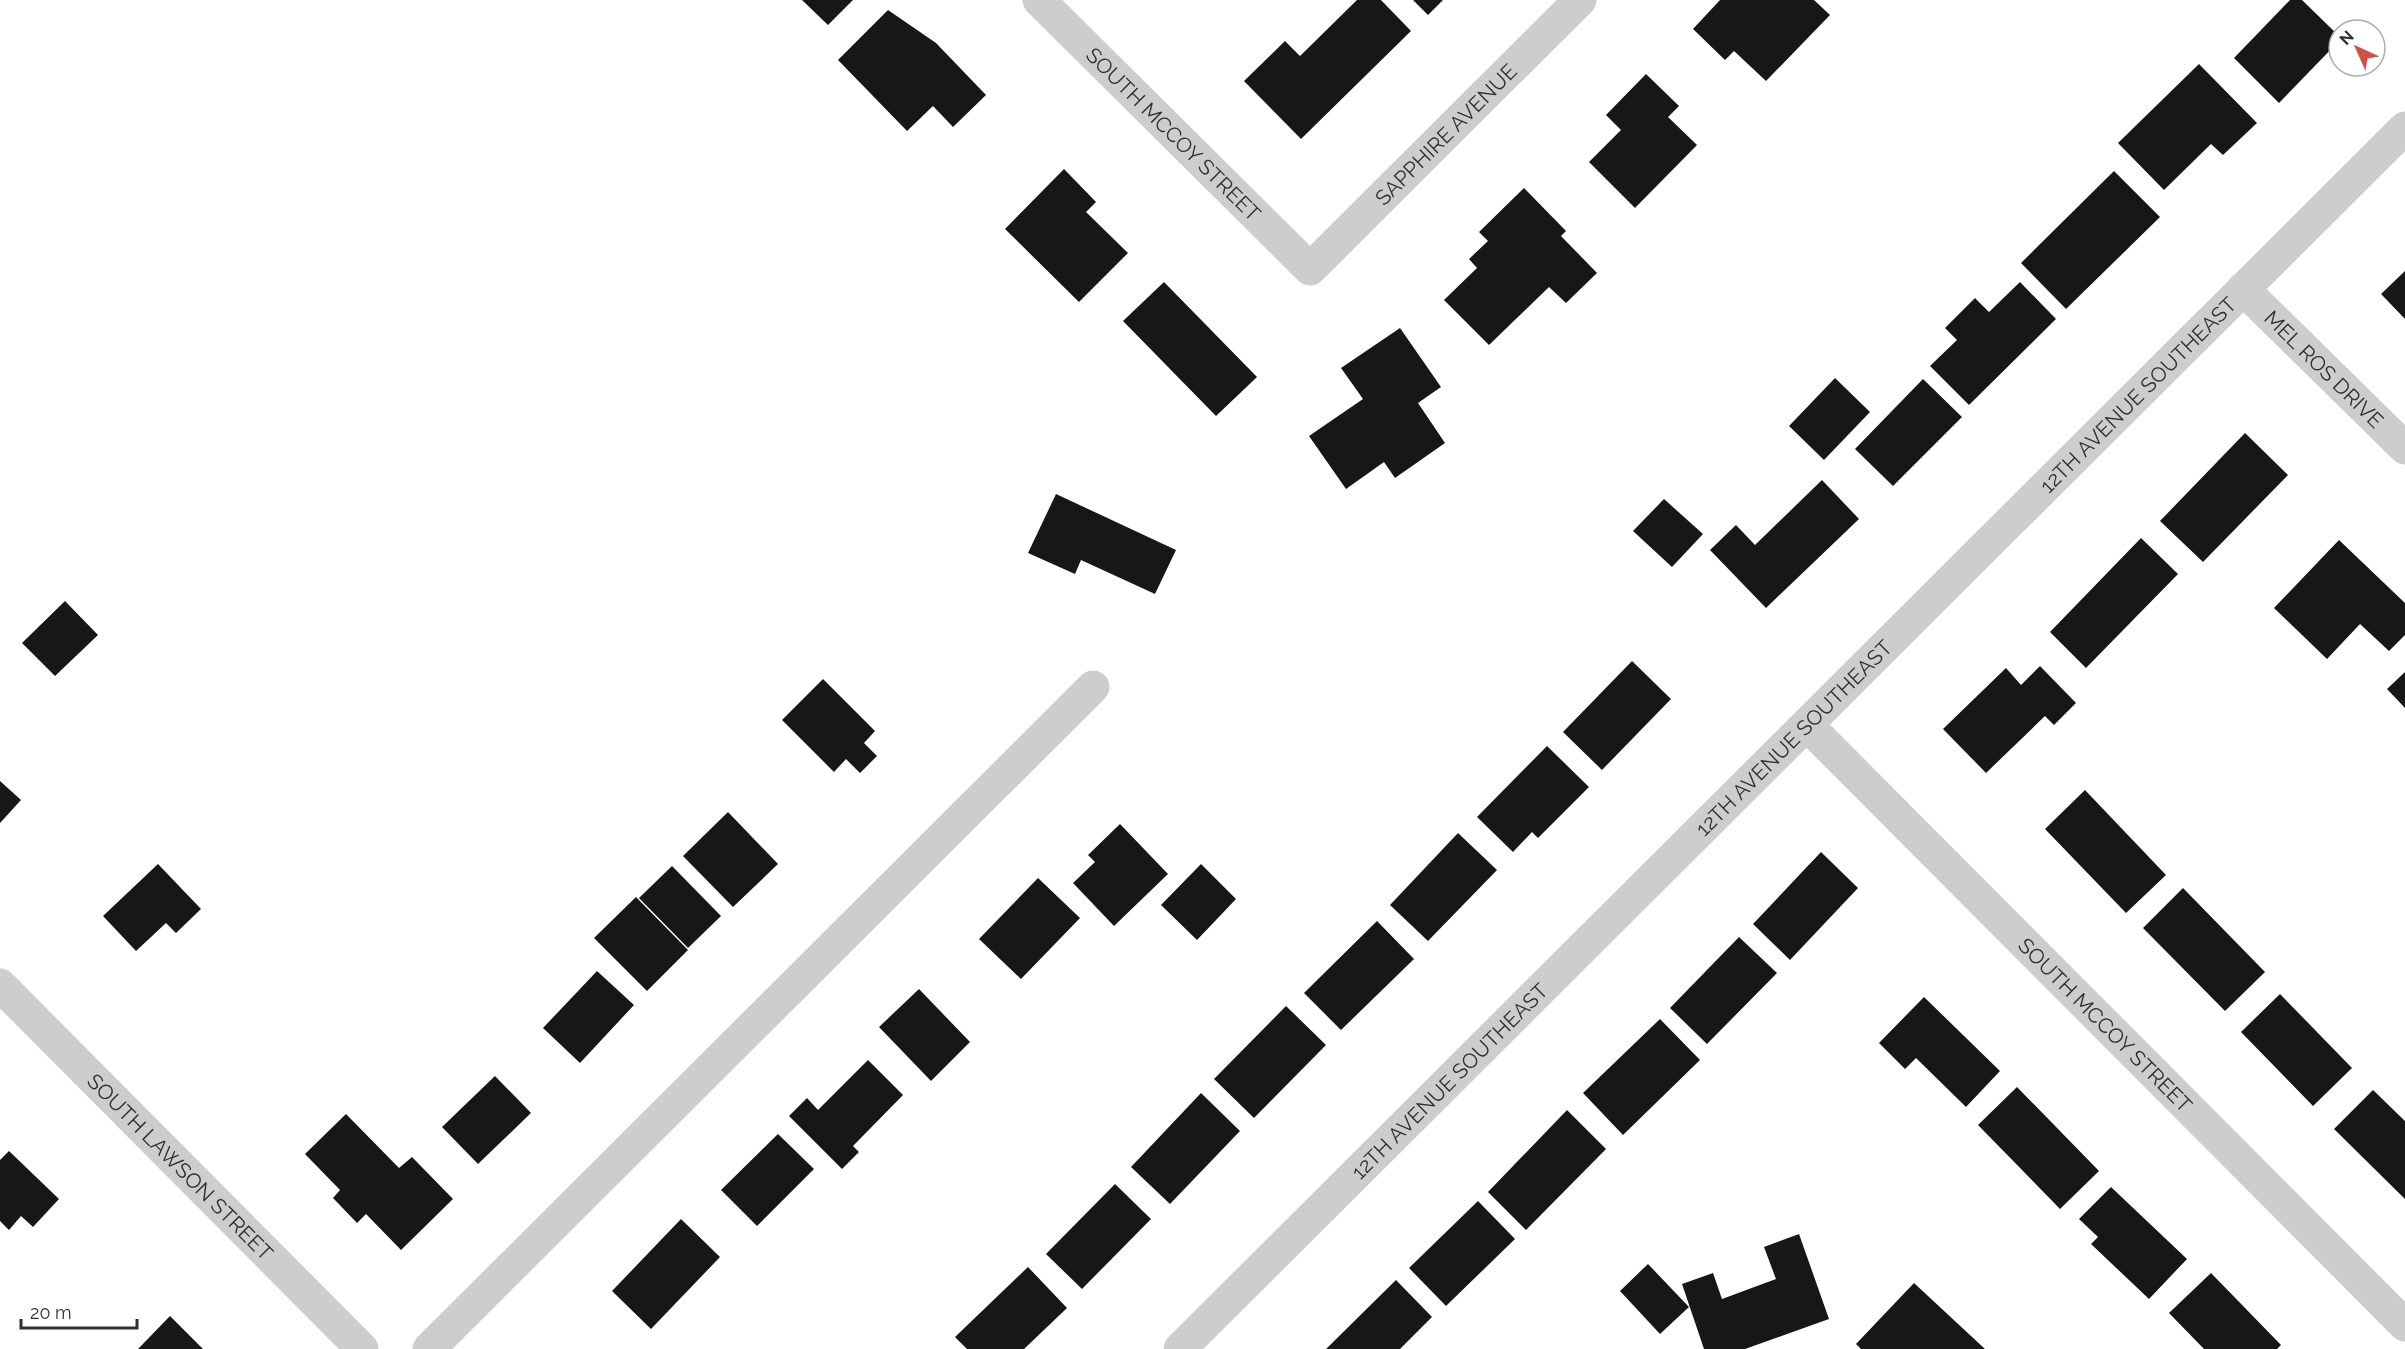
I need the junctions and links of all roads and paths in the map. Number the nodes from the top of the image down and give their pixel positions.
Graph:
1 (1039, 0) edge
2 (1580, 0) edge
3 (2405, 128) edge
4 (1310, 269) joint
5 (2243, 289) junction
6 (2405, 448) edge
7 (1093, 687) dead end
8 (1807, 725) junction
9 (0, 985) edge
10 (2405, 1325) edge
11 (362, 1349) edge
12 (429, 1349) edge
13 (1180, 1349) edge

1 - 4 street, SOUTH MCCOY STREET
2 - 4 street, SAPPHIRE AVENUE
3 - 5 street, 12TH AVENUE SOUTHEAST
5 - 6 street, MEL ROS DRIVE
5 - 8 street, 12TH AVENUE SOUTHEAST
7 - 12 street
8 - 10 street, SOUTH MCCOY STREET
8 - 13 street, 12TH AVENUE SOUTHEAST
9 - 11 street, SOUTH LAWSON STREET

